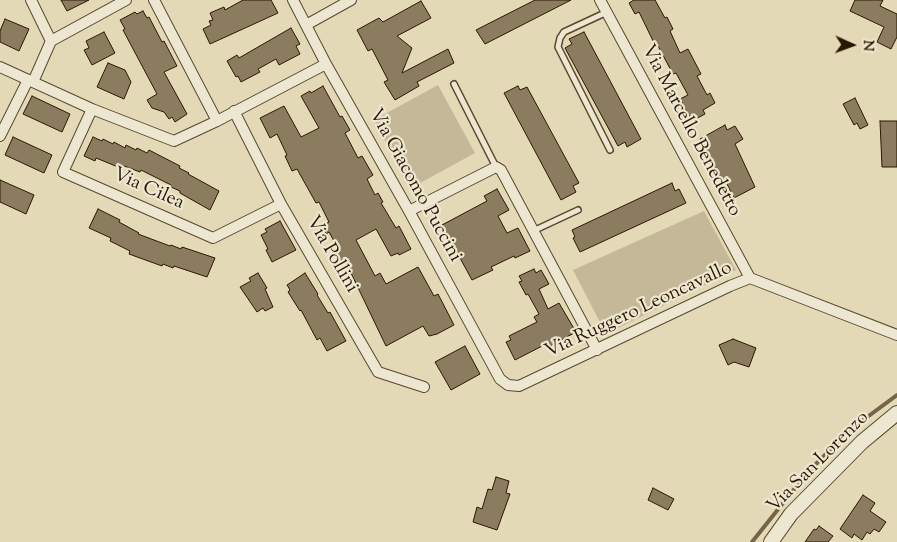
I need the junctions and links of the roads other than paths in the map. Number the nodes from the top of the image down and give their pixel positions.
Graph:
1 (31, 0) edge
2 (126, 0) edge
3 (154, 0) edge
4 (293, 0) edge
5 (351, 0) edge
6 (600, 0) edge
7 (607, 12) junction
8 (306, 25) junction
9 (51, 40) junction
10 (326, 64) junction
11 (0, 67) edge
12 (30, 81) junction
13 (454, 84) dead end
14 (92, 109) junction
15 (234, 111) junction
16 (217, 121) junction
17 (0, 136) edge
18 (610, 150) dead end
19 (496, 166) junction
20 (282, 204) junction
21 (578, 210) dead end
22 (409, 211) junction
23 (533, 230) junction
24 (750, 278) junction
25 (897, 335) edge
26 (597, 350) junction
27 (508, 385) joint
28 (424, 387) dead end
29 (897, 413) edge
30 (771, 542) edge

1 - 9 street
2 - 9 street
3 - 16 street
4 - 8 street, Via Giacomo Puccini
5 - 8 street
6 - 7 street, Via Marcello Benedetto
7 - 18 lane
7 - 24 street, Via Marcello Benedetto
8 - 10 street, Via Giacomo Puccini
9 - 12 street
10 - 15 street
10 - 22 street, Via Giacomo Puccini
11 - 12 street
12 - 14 street
12 - 17 street
13 - 19 lane
14 - 16 street
14 - 20 street, Via Cilea
15 - 16 street
15 - 20 street, Via Pollini
19 - 22 street
19 - 23 street
20 - 28 street, Via Pollini
21 - 23 lane
22 - 27 street, Via Giacomo Puccini
23 - 26 street
24 - 25 street, Via Ruggero Leoncavallo
24 - 26 street, Via Ruggero Leoncavallo
26 - 27 street, Via Ruggero Leoncavallo
29 - 30 street, Via San Lorenzo

